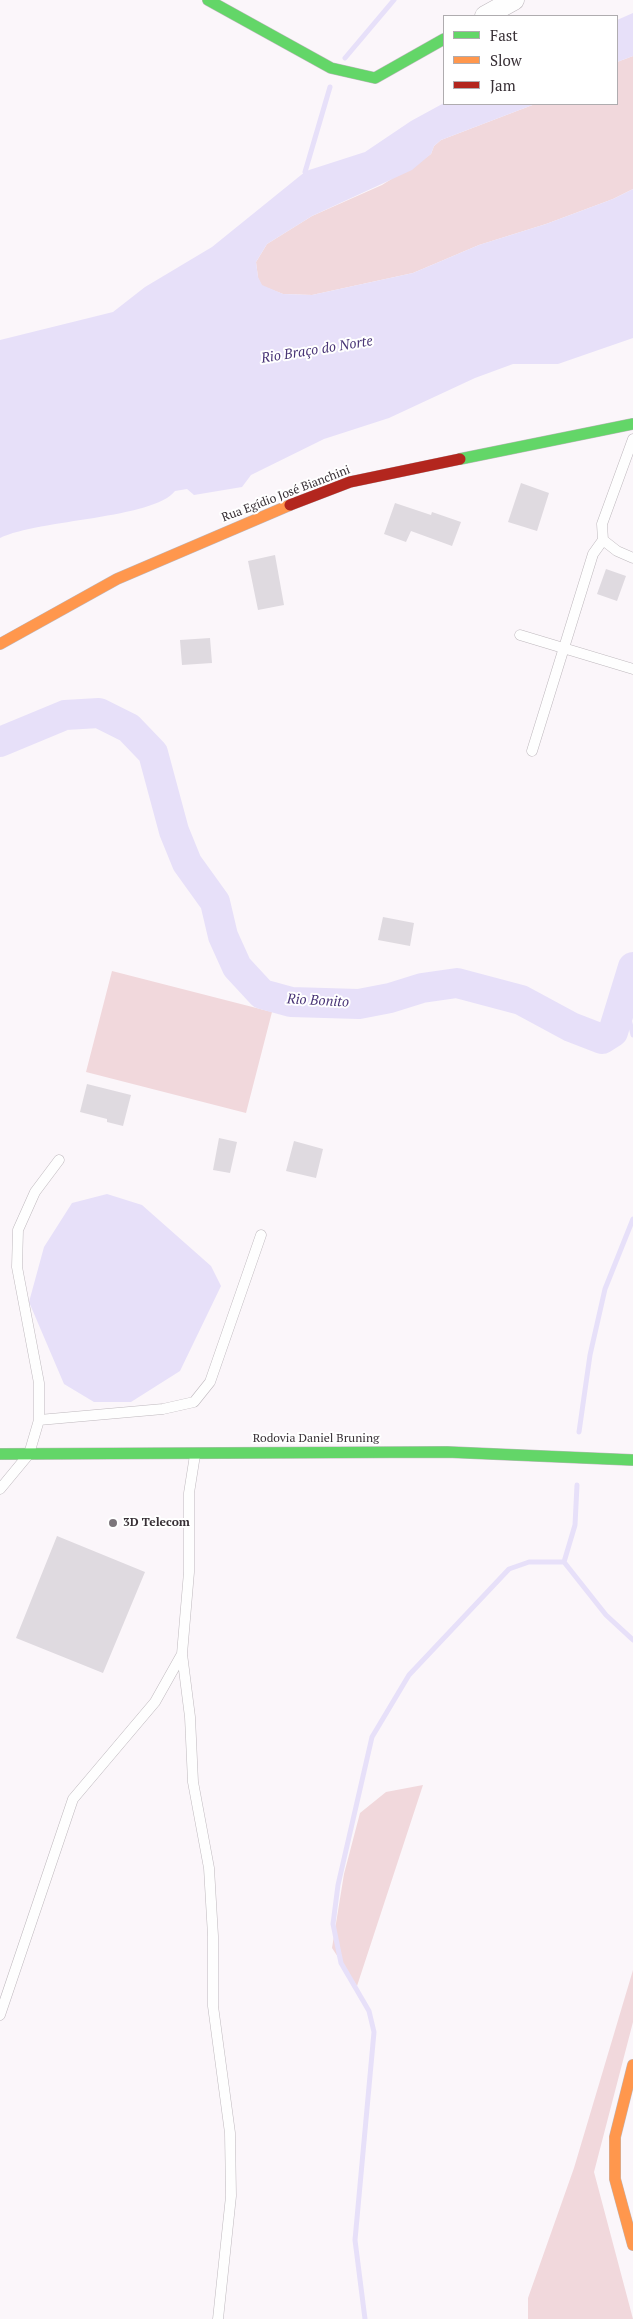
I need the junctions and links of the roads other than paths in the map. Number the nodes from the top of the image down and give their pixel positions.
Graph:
1 (208, 0) edge
2 (514, 0) edge
3 (487, 15) edge
4 (443, 40) edge
5 (633, 424) edge
6 (633, 439) edge
7 (603, 540) junction
8 (633, 558) edge
9 (520, 635) dead end
10 (0, 644) edge
11 (564, 648) junction
12 (633, 668) edge
13 (532, 751) dead end
14 (59, 1160) dead end
15 (261, 1235) dead end
16 (39, 1420) junction
17 (195, 1453) junction
18 (0, 1454) edge
19 (30, 1454) junction
20 (633, 1460) edge
21 (0, 1489) edge
22 (182, 1654) junction
23 (0, 2015) edge
24 (633, 2065) edge
25 (633, 2245) edge
26 (218, 2319) edge

1 - 4 street
2 - 3 street
5 - 10 street, Rua Egídio José Bianchini
6 - 7 lane
7 - 8 lane
7 - 11 lane
9 - 11 lane
11 - 12 lane
11 - 13 lane
14 - 16 lane
15 - 16 lane
16 - 19 lane
17 - 19 street, Rodovia Daniel Bruning
17 - 20 street, Rodovia Daniel Bruning
17 - 22 lane
18 - 19 street, Rodovia Daniel Bruning
19 - 21 lane
22 - 23 lane
22 - 26 lane
24 - 25 street

